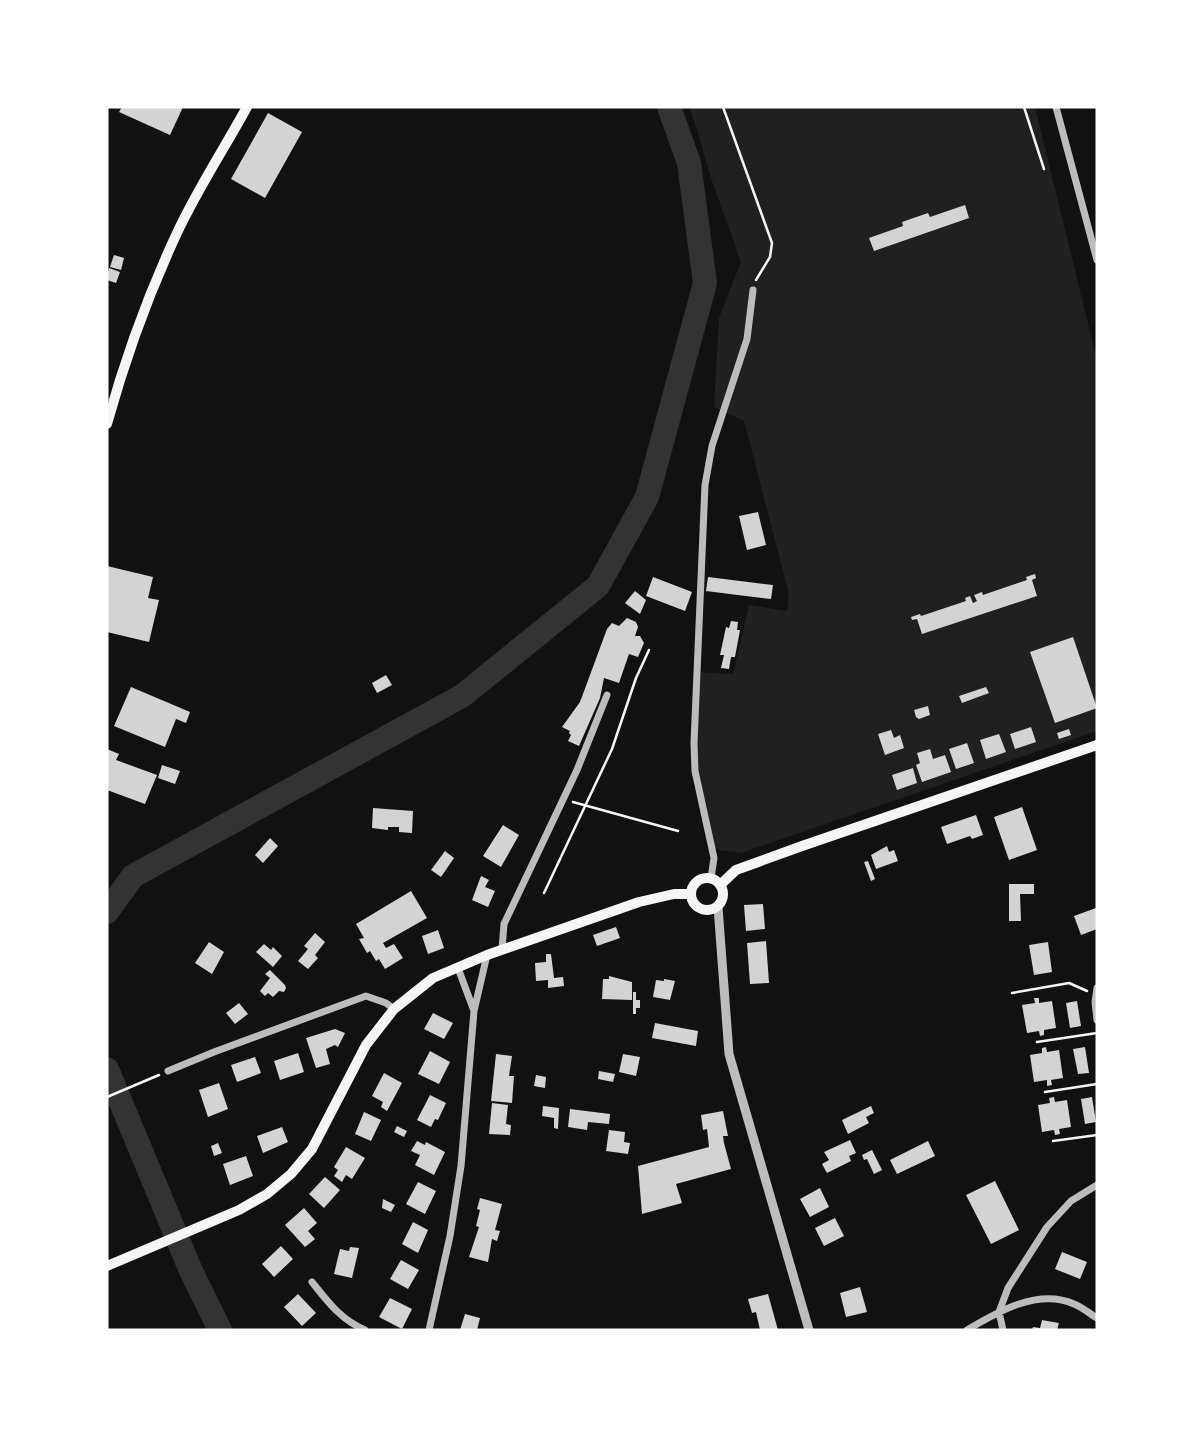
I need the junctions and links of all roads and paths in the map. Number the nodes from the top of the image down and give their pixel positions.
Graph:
1 (247, 107) edge
2 (723, 107) edge
3 (1024, 107) edge
4 (1056, 107) edge
5 (1044, 169) dead end
6 (1097, 260) edge
7 (753, 290) joint
8 (107, 424) edge
9 (649, 650) dead end
10 (607, 695) dead end
11 (1097, 745) edge
12 (564, 797) junction
13 (586, 806) junction
14 (678, 831) dead end
15 (716, 882) junction
16 (544, 893) dead end
17 (691, 894) junction
18 (718, 907) junction
19 (502, 949) junction
20 (487, 955) junction
21 (458, 968) junction
22 (1097, 992) edge
23 (1012, 993) dead end
24 (394, 1009) junction
25 (474, 1011) junction
26 (1097, 1020) edge
27 (1097, 1033) edge
28 (1037, 1042) dead end
29 (168, 1071) dead end
30 (151, 1079) dead end
31 (1097, 1084) edge
32 (1045, 1092) dead end
33 (107, 1097) edge
34 (1097, 1135) edge
35 (1053, 1141) dead end
36 (1097, 1185) edge
37 (107, 1266) edge
38 (312, 1282) dead end
39 (999, 1312) junction
40 (1097, 1318) edge
41 (365, 1330) edge
42 (429, 1330) edge
43 (809, 1330) edge
44 (967, 1330) edge
45 (1003, 1330) edge

1 - 8 main road
2 - 7 path
3 - 5 path
4 - 6 street
7 - 15 street
9 - 13 path
10 - 12 street
11 - 15 main road
12 - 13 path
12 - 19 street
13 - 14 path
13 - 16 path
15 - 17 main road
15 - 18 main road
17 - 18 main road
17 - 19 main road
18 - 43 street
19 - 20 main road
20 - 21 main road
20 - 25 street
21 - 24 main road
21 - 25 street
22 - 23 path
22 - 26 street
24 - 29 street
24 - 37 main road
25 - 42 street
27 - 28 path
30 - 33 path
31 - 32 path
34 - 35 path
36 - 39 street
38 - 41 street
39 - 40 street
39 - 44 street
39 - 45 street

